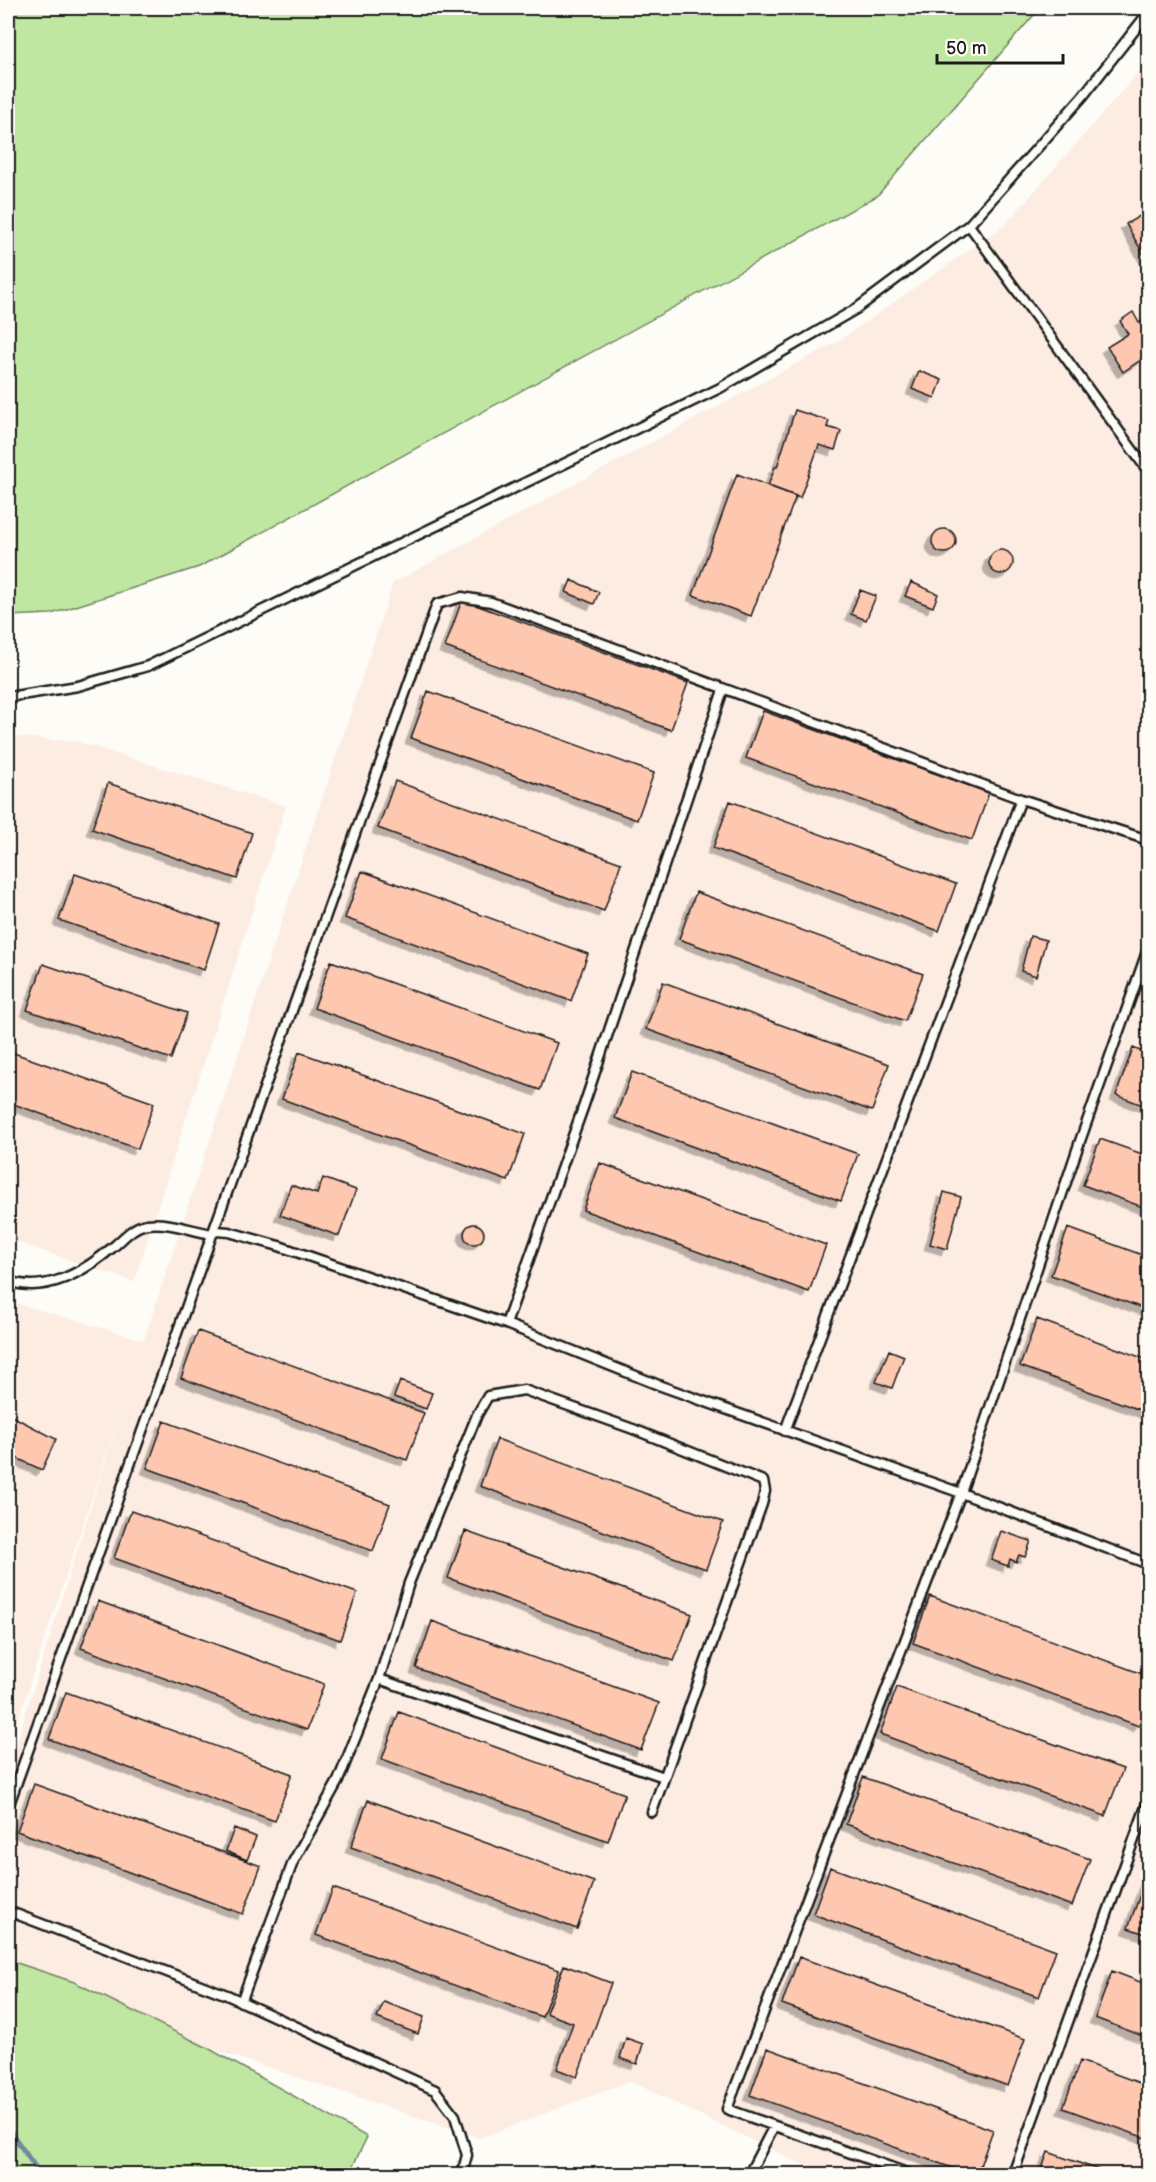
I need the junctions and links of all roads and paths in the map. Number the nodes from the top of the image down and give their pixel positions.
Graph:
1 (1149, 13) edge
2 (969, 225) junction
3 (1149, 471) edge
4 (723, 690) junction
5 (8, 697) edge
6 (1021, 799) junction
7 (1149, 840) edge
8 (1149, 949) edge
9 (212, 1234) junction
10 (8, 1281) edge
11 (506, 1324) junction
12 (786, 1431) junction
13 (962, 1493) junction
14 (1149, 1564) edge
15 (380, 1679) junction
16 (664, 1777) junction
17 (1149, 1801) edge
18 (8, 1807) edge
19 (652, 1812) dead end
20 (8, 1911) edge
21 (241, 2002) junction
22 (774, 2126) junction
23 (462, 2175) edge
24 (748, 2175) edge
25 (910, 2175) edge
26 (1013, 2175) edge

1 - 2 lane
2 - 3 lane
2 - 5 lane
4 - 6 lane
4 - 9 lane
4 - 11 lane
6 - 7 lane
6 - 12 lane
8 - 13 lane
9 - 10 lane
9 - 11 lane
9 - 18 lane
11 - 12 lane
12 - 13 lane
13 - 14 lane
13 - 22 lane
15 - 16 lane
15 - 16 lane
15 - 21 lane
16 - 19 lane
17 - 26 lane
20 - 21 lane
21 - 23 lane
22 - 24 lane
22 - 25 lane

